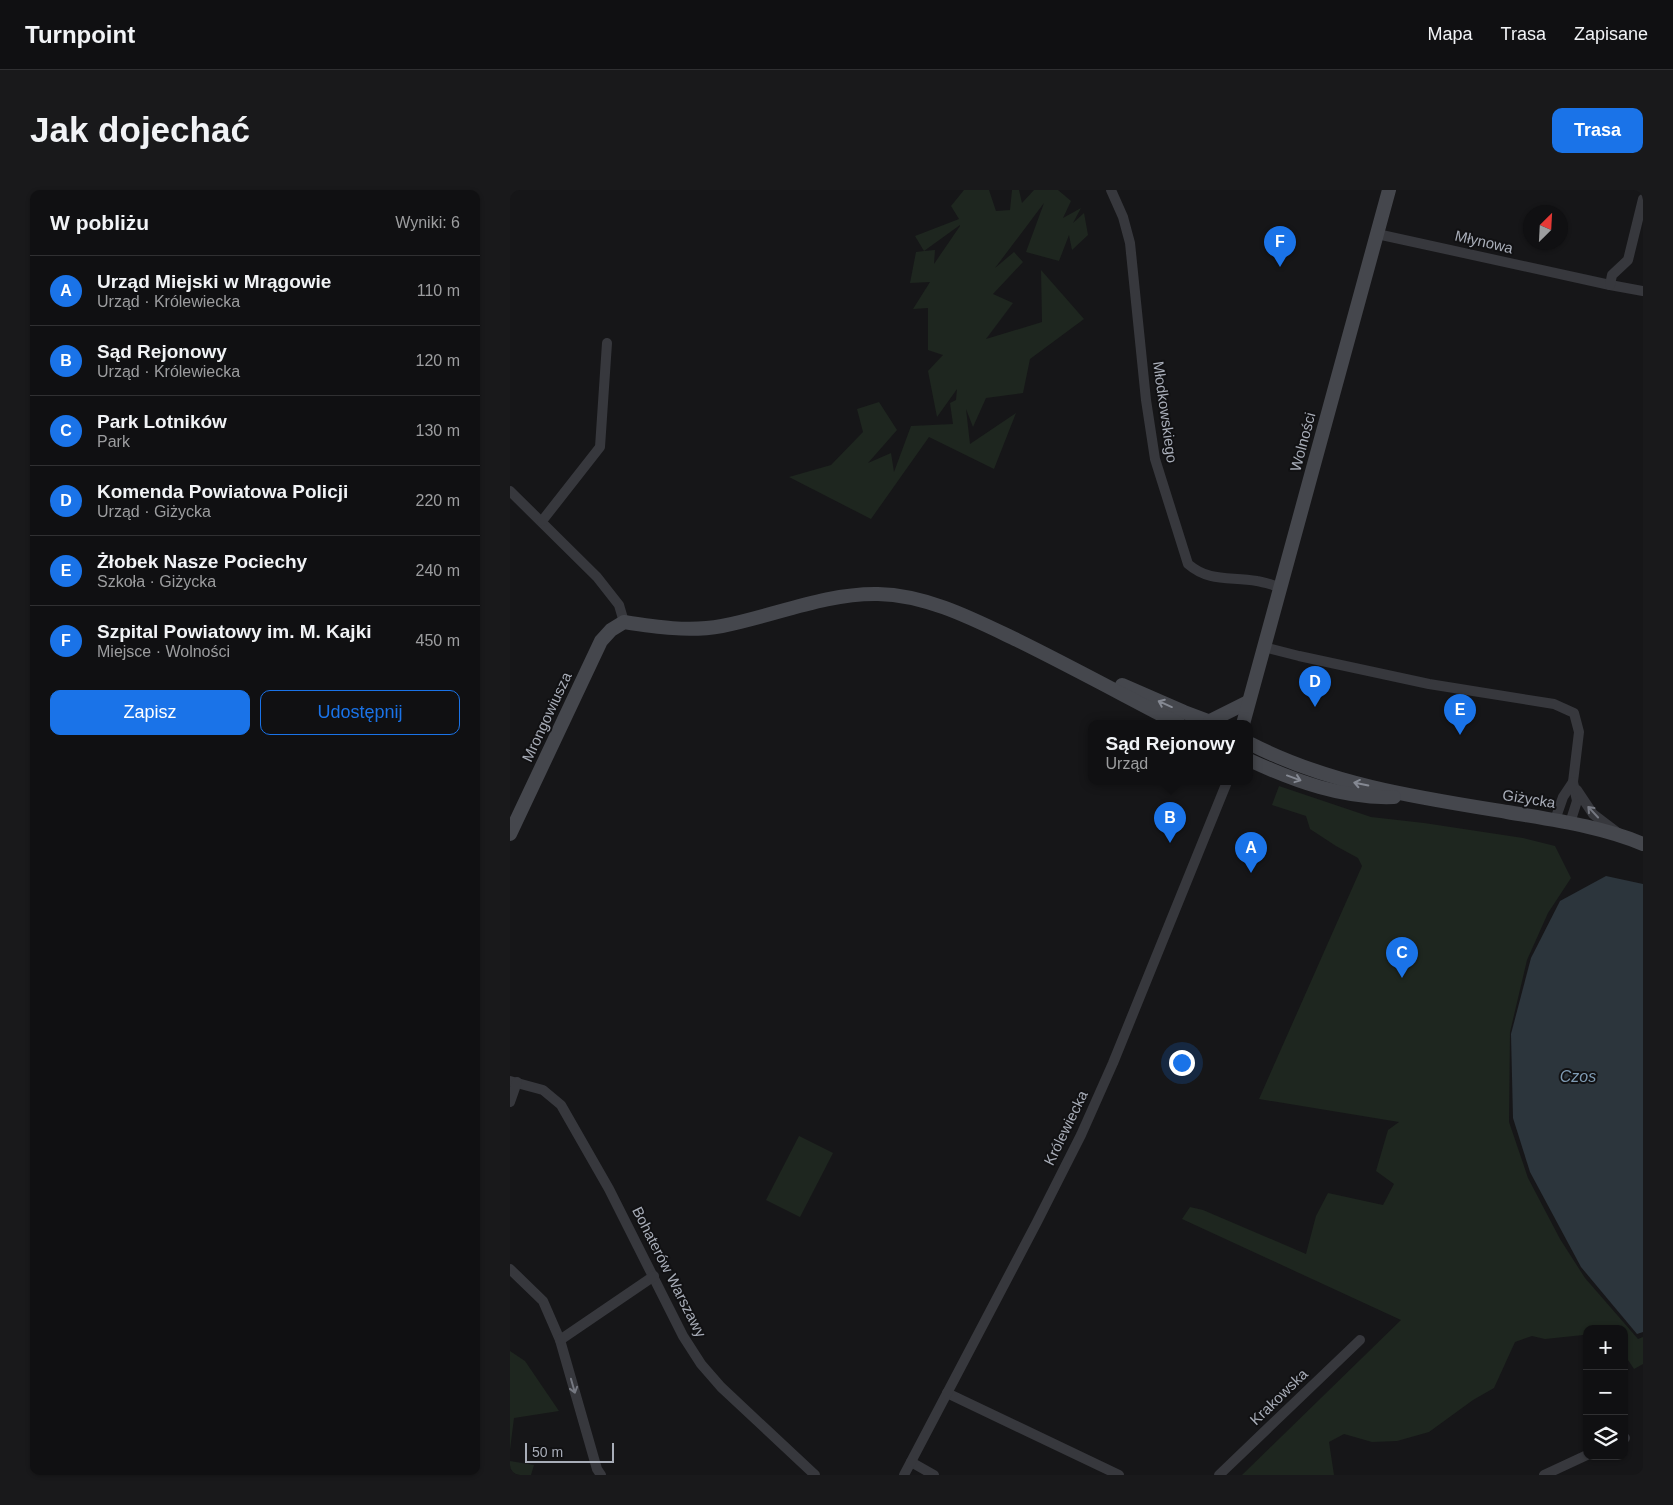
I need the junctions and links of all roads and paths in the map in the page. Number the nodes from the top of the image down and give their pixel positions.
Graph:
1 (1388, 190) edge
2 (1115, 192) edge
3 (1643, 199) edge
4 (1377, 234) junction
5 (1610, 285) junction
6 (1643, 291) edge
7 (607, 343) dead end
8 (510, 490) edge
9 (542, 521) junction
10 (1280, 587) junction
11 (624, 622) junction
12 (1264, 647) junction
13 (1063, 663) junction
14 (1248, 702) junction
15 (1170, 720) edge
16 (1205, 720) edge
17 (1218, 720) edge
18 (1245, 720) edge
19 (1253, 755) edge
20 (1573, 782) junction
21 (1226, 785) edge
22 (1555, 820) junction
23 (1570, 823) junction
24 (510, 834) edge
25 (1622, 835) junction
26 (1643, 844) edge
27 (513, 1082) edge
28 (510, 1102) edge
29 (510, 1269) edge
30 (654, 1276) junction
31 (560, 1340) junction
32 (1360, 1340) dead end
33 (947, 1393) junction
34 (1583, 1457) edge
35 (911, 1462) junction
36 (601, 1475) edge
37 (815, 1475) edge
38 (904, 1475) edge
39 (934, 1475) edge
40 (1119, 1475) edge
41 (1219, 1475) edge
42 (1544, 1475) edge

1 - 4 street, Wolności
2 - 10 street, Młodkowskiego
3 - 5 street
4 - 5 street, Młynowa
4 - 10 street, Wolności
5 - 6 street, Młynowa
7 - 9 street
8 - 9 street
9 - 11 street
10 - 12 street, Wolności
11 - 13 street
11 - 24 street, Mrongowiusza
12 - 14 street, Wolności
12 - 20 street
13 - 15 street
16 -> 13 street
14 - 17 street
14 - 18 street, Wolności
19 - 22 street, Giżycka
20 - 22 street
20 - 23 street
25 -> 20 street
21 - 33 street, Królewiecka
22 - 23 street, Giżycka
23 - 25 street, Giżycka
25 - 26 street, Giżycka
27 - 28 street
27 - 30 street, Bohaterów Warszawy
29 - 31 street
30 - 31 street
30 - 37 street, Bohaterów Warszawy
31 -> 36 street
32 - 41 street, Krakowska
33 - 35 street, Królewiecka
33 - 40 street
34 - 42 street
35 - 38 street, Królewiecka
35 - 39 street

